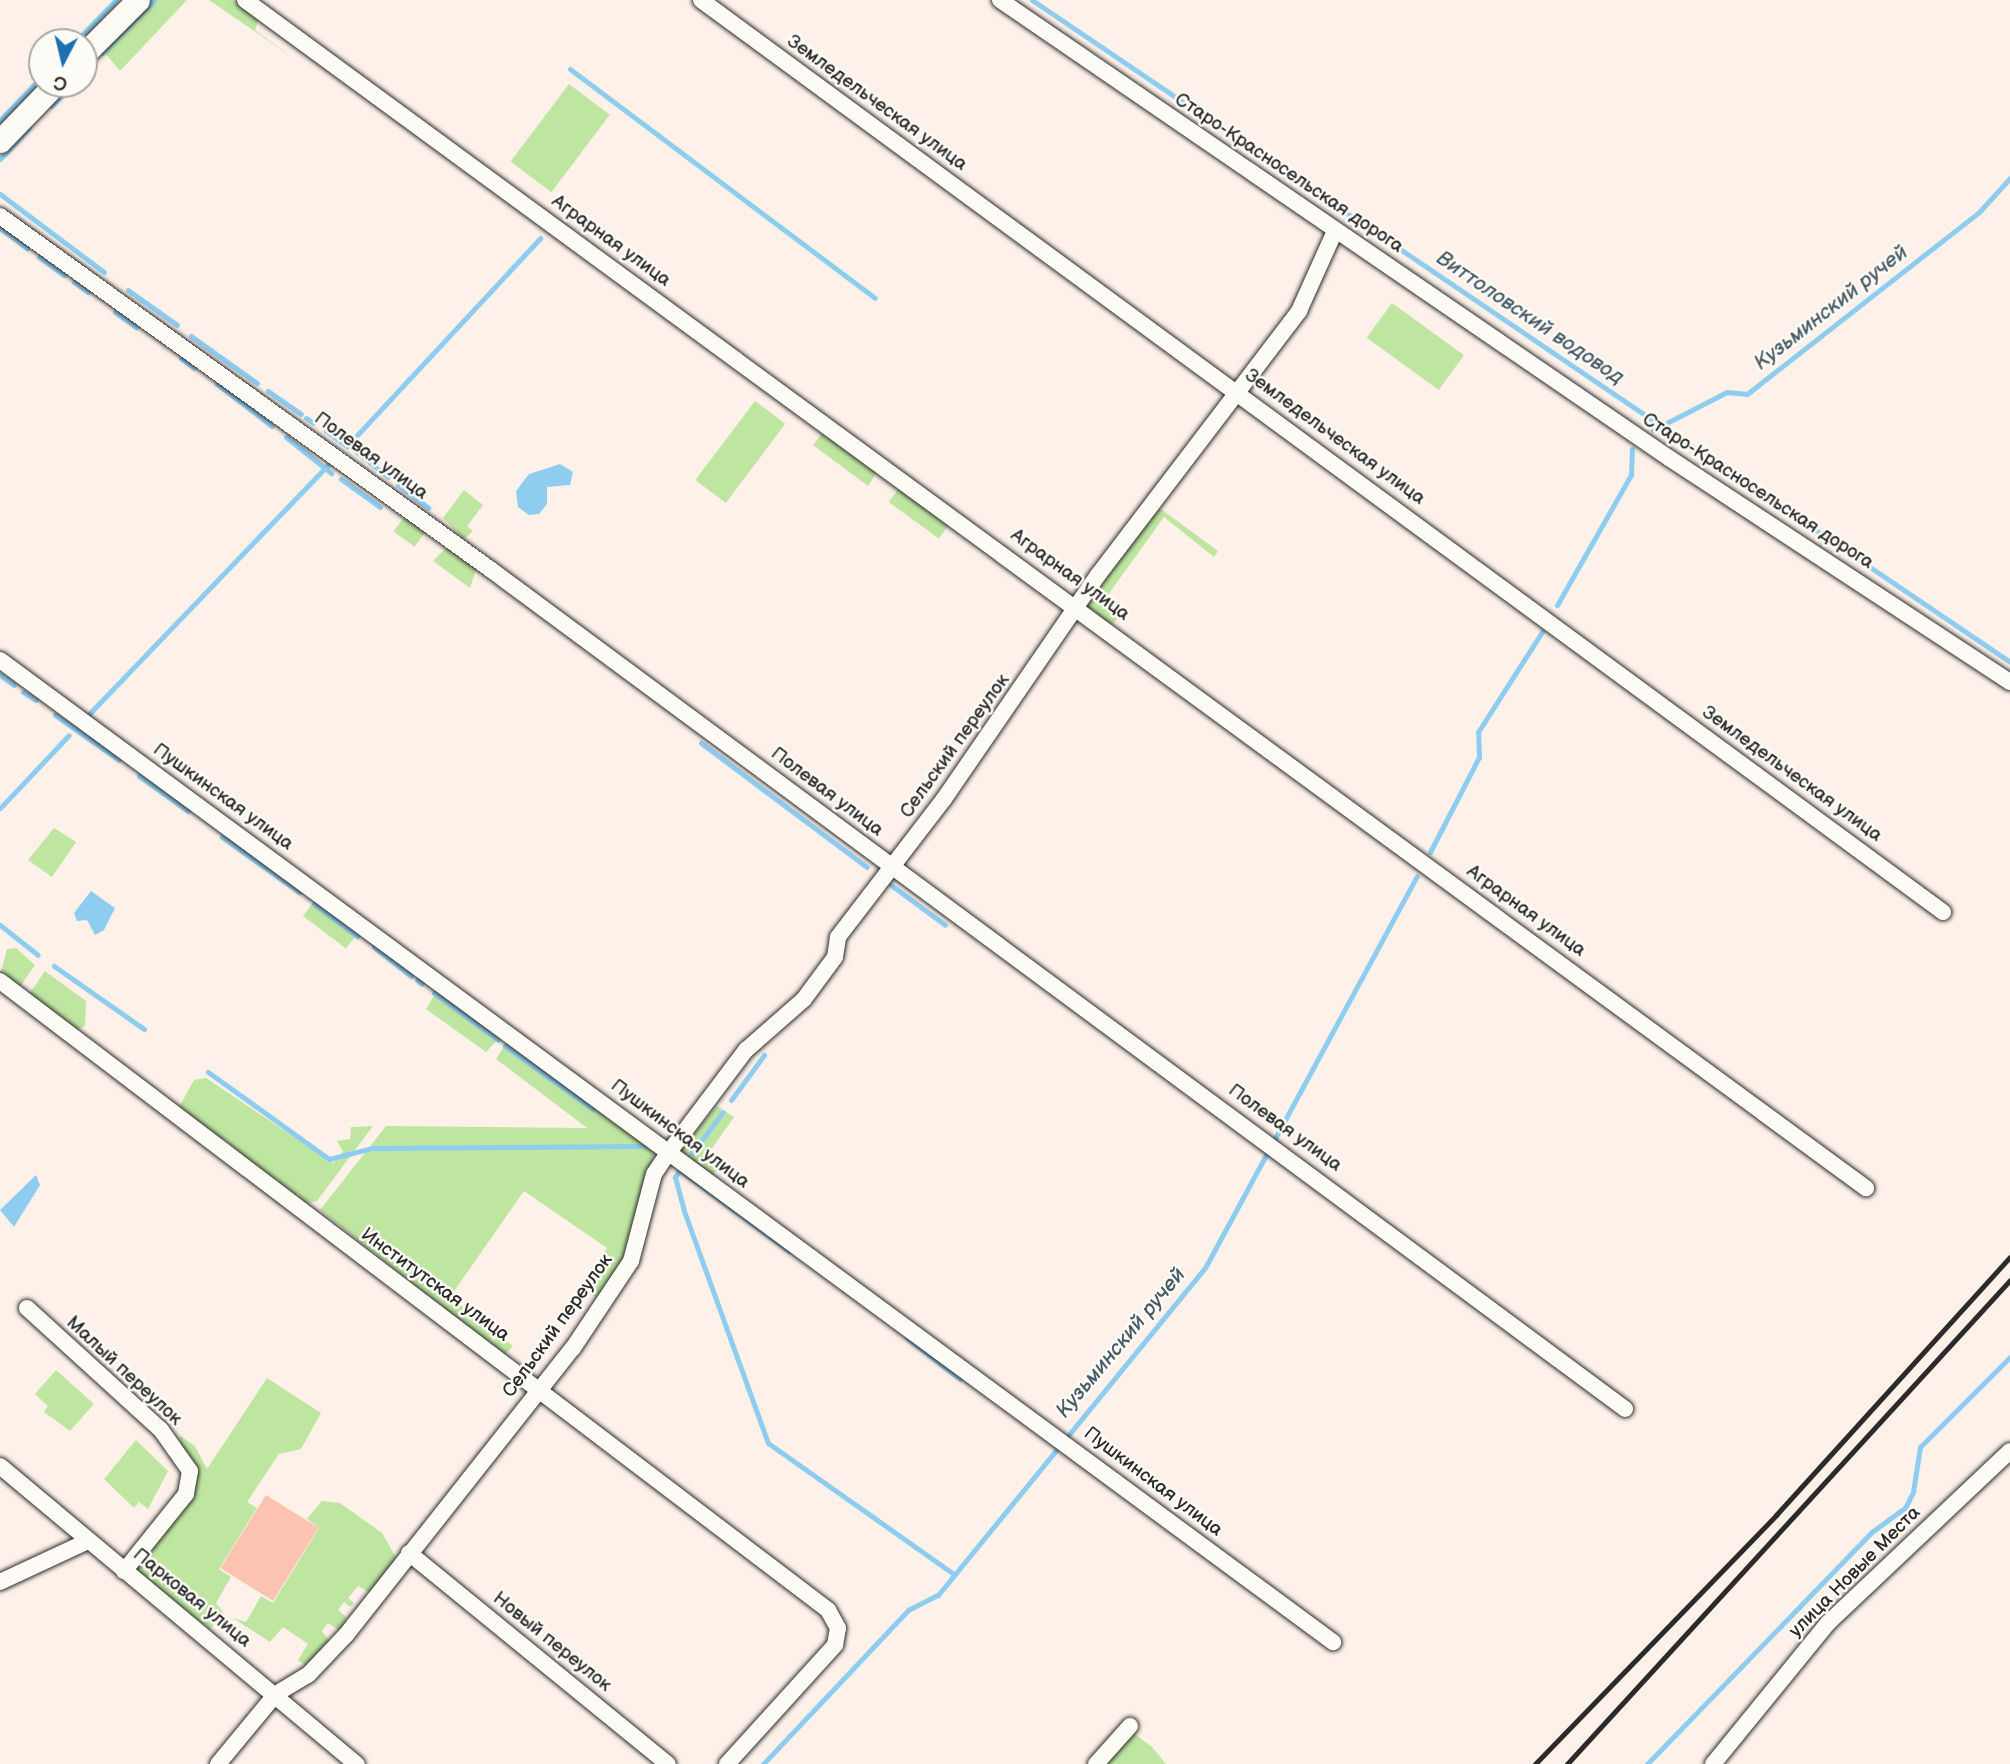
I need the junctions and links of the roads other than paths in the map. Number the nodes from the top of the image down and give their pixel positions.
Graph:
1 (138, 0) edge
2 (245, 0) edge
3 (701, 0) edge
4 (1000, 0) edge
5 (98, 40) edge
6 (41, 98) edge
7 (0, 141) edge
8 (0, 216) edge
9 (1335, 231) junction
10 (1241, 394) junction
11 (1077, 605) junction
12 (0, 660) edge
13 (2010, 682) edge
14 (892, 866) junction
15 (1943, 912) dead end
16 (0, 981) edge
17 (670, 1152) junction
18 (1866, 1188) dead end
19 (27, 1308) dead end
20 (541, 1390) junction
21 (1625, 1409) dead end
22 (2009, 1453) edge
23 (0, 1466) edge
24 (88, 1541) junction
25 (409, 1553) junction
26 (124, 1571) junction
27 (0, 1582) edge
28 (1333, 1643) dead end
29 (276, 1694) junction
30 (1130, 1726) dead end
31 (218, 1764) edge
32 (357, 1764) edge
33 (668, 1764) edge
34 (727, 1764) edge
35 (1096, 1764) edge
36 (1713, 1764) edge

1 - 5 street
2 - 11 street, Аграрная улица
3 - 10 street, Земледельческая улица
4 - 9 street, Старо-Красносельская дорога
6 - 7 street
8 - 14 street, Полевая улица
9 - 10 street, Сельский переулок
9 - 13 street, Старо-Красносельская дорога
10 - 11 street, Сельский переулок
10 - 15 street, Земледельческая улица
11 - 14 street, Сельский переулок
11 - 18 street, Аграрная улица
12 - 17 street, Пушкинская улица
14 - 17 street, Сельский переулок
14 - 21 street, Полевая улица
16 - 20 street, Институтская улица
17 - 20 street, Сельский переулок
17 - 28 street, Пушкинская улица
19 - 26 street, Малый переулок
20 - 25 street, Сельский переулок
20 - 34 street, Институтская улица
22 - 36 street, улица Новые Места
23 - 24 street, Парковая улица
24 - 26 street, Парковая улица
24 - 27 street
25 - 29 street, Сельский переулок
25 - 33 street, Новый переулок
26 - 29 street, Парковая улица
29 - 31 street, Сельский переулок
29 - 32 street, Парковая улица
30 - 35 street

